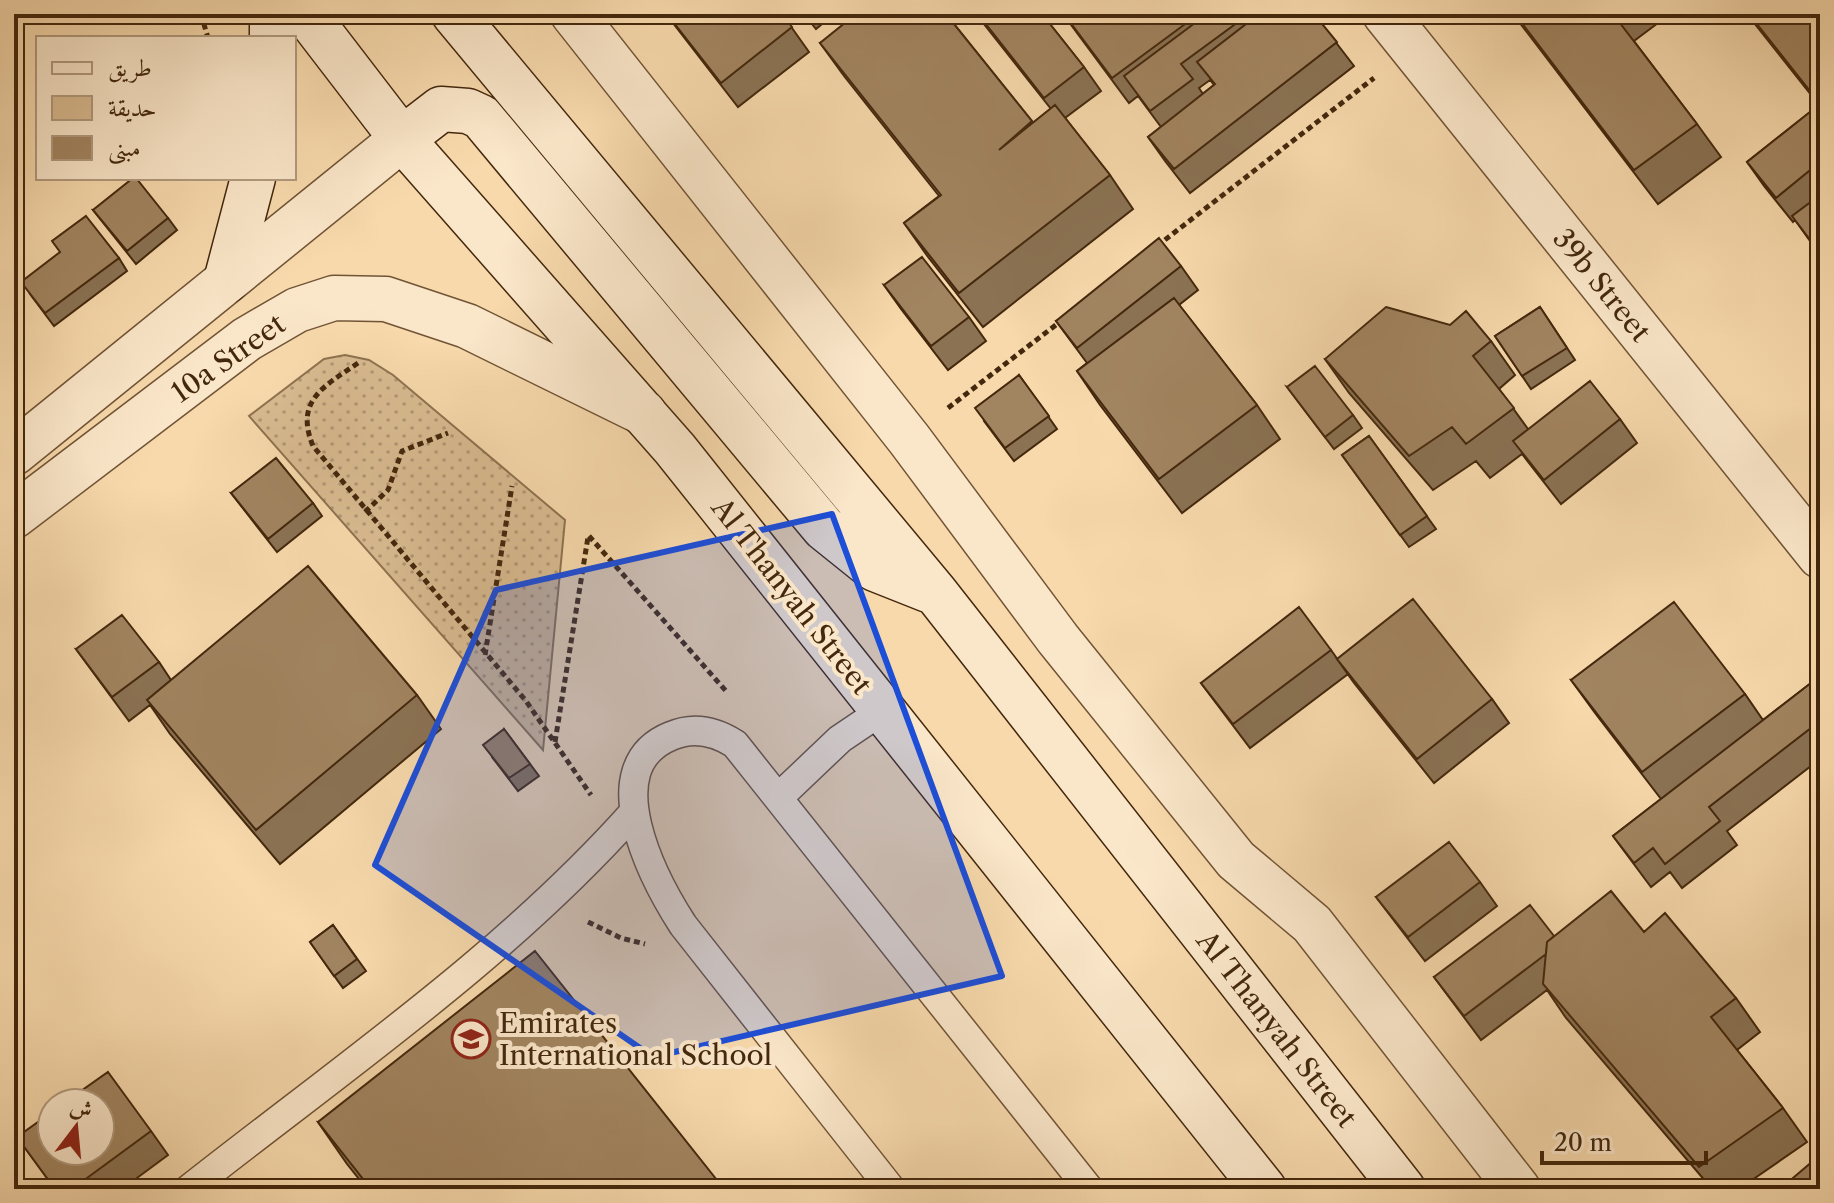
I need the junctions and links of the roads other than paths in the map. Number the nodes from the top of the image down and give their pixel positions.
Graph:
1 (272, 14) edge
2 (306, 14) edge
3 (454, 14) edge
4 (573, 14) edge
5 (1385, 14) edge
6 (272, 36) edge
7 (402, 139) junction
8 (252, 180) edge
9 (226, 281) junction
10 (644, 413) junction
11 (14, 453) edge
12 (14, 516) edge
13 (1820, 556) edge
14 (935, 592) junction
15 (883, 710) junction
16 (779, 797) junction
17 (634, 812) junction
18 (189, 1189) edge
19 (891, 1189) edge
20 (1089, 1189) edge
21 (1264, 1189) edge
22 (1403, 1189) edge
23 (1518, 1189) edge

1 - 6 main road
2 - 7 main road, Al Thanyah Street
3 - 14 main road, Al Thanyah Street
4 - 23 main road
5 - 13 main road, 39b Street
7 - 9 main road, 10a Street
7 - 10 main road, Al Thanyah Street
7 - 14 main road, 10a Street
8 - 9 main road
9 - 11 main road, 10a Street
10 - 12 main road, 10a Street
10 - 15 main road, Al Thanyah Street
14 - 22 main road, Al Thanyah Street
15 - 16 lane
15 - 21 main road, Al Thanyah Street
16 - 17 lane
16 - 20 lane
17 - 18 lane
17 - 19 lane

